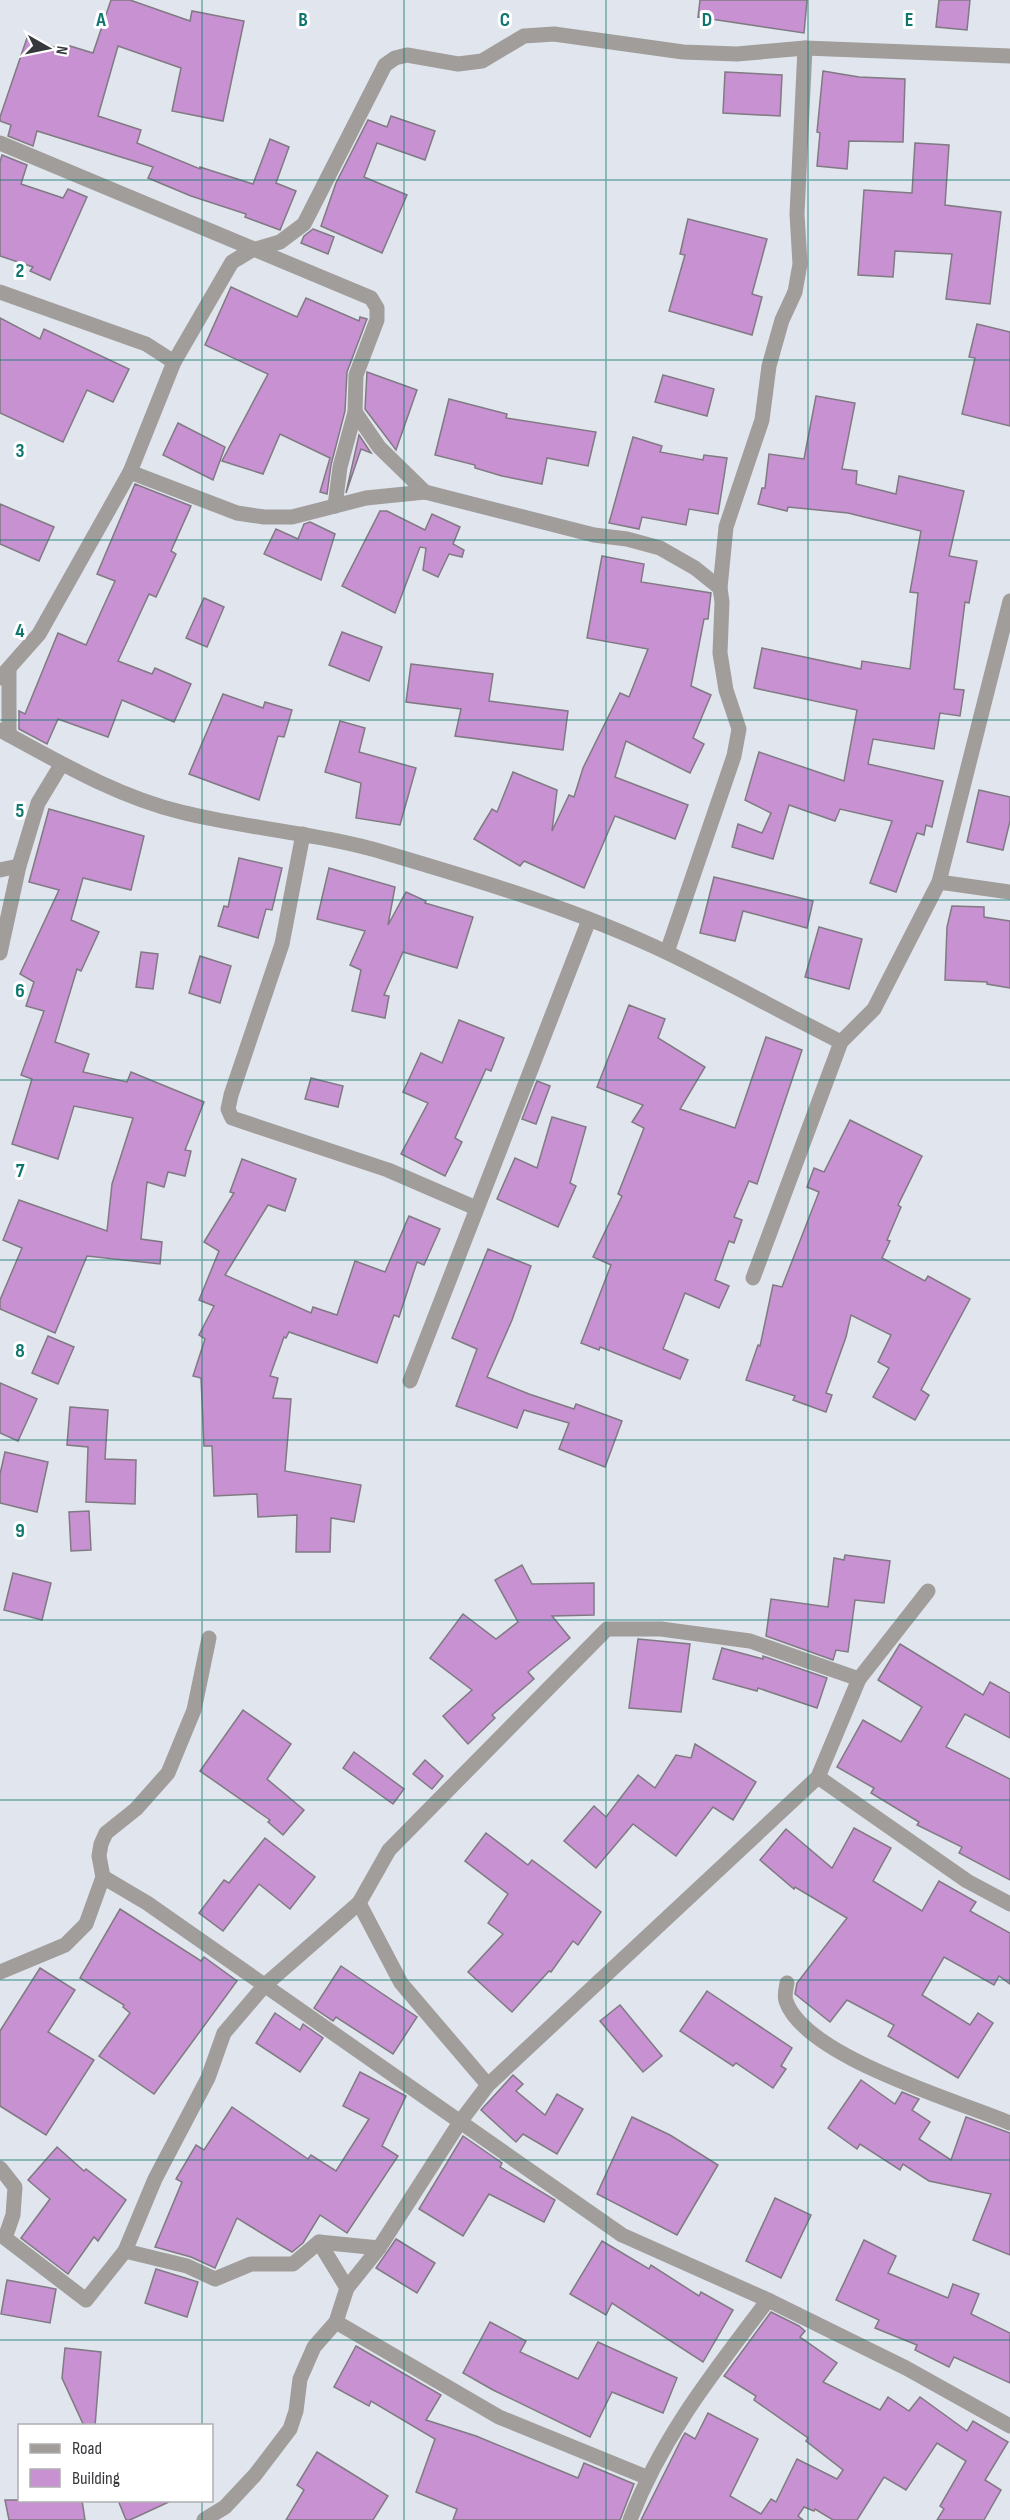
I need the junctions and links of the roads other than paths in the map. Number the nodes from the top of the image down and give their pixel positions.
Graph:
1 (805, 48) junction
2 (1010, 56) edge
3 (0, 143) edge
4 (252, 250) junction
5 (0, 292) edge
6 (174, 362) junction
7 (355, 412) junction
8 (130, 472) junction
9 (425, 492) junction
10 (334, 506) junction
11 (720, 588) junction
12 (1010, 601) edge
13 (1006, 638) edge
14 (4, 674) edge
15 (4, 733) edge
16 (61, 765) junction
17 (303, 834) junction
18 (19, 866) junction
19 (0, 870) edge
20 (939, 882) junction
21 (1010, 892) edge
22 (589, 920) junction
23 (0, 952) edge
24 (667, 952) junction
25 (841, 1042) junction
26 (476, 1208) junction
27 (753, 1278) dead end
28 (410, 1381) dead end
29 (928, 1591) dead end
30 (209, 1638) dead end
31 (860, 1679) junction
32 (818, 1777) junction
33 (103, 1877) junction
34 (359, 1903) junction
35 (1010, 1904) edge
36 (0, 1972) edge
37 (787, 1983) dead end
38 (265, 1985) junction
39 (488, 2085) junction
40 (459, 2122) junction
41 (1010, 2123) edge
42 (0, 2168) edge
43 (319, 2242) junction
44 (379, 2248) junction
45 (125, 2251) junction
46 (347, 2288) junction
47 (768, 2301) junction
48 (336, 2322) junction
49 (1010, 2426) edge
50 (646, 2477) junction
51 (204, 2520) edge
52 (630, 2520) edge

1 - 2 street
1 - 4 street
1 - 11 street
3 - 4 street
4 - 6 street
4 - 7 street
5 - 6 street
6 - 8 street
7 - 9 street
7 - 10 street
8 - 10 street
8 - 14 street
9 - 10 street
9 - 11 street
11 - 24 street
12 - 13 street
13 - 20 street
14 - 15 street
15 - 16 street
16 - 17 street
16 - 18 street
17 - 22 street
17 - 26 street
18 - 19 street
18 - 23 street
20 - 21 street
20 - 25 street
22 - 24 street
22 - 26 street
24 - 25 street
25 - 27 street
26 - 28 street
29 - 31 street
30 - 33 street
31 - 32 street
31 - 34 street
32 - 35 street
32 - 39 street
33 - 36 street
33 - 38 street
34 - 38 street
34 - 39 street
37 - 41 street
38 - 40 street
38 - 45 street
39 - 40 street
40 - 44 street
40 - 47 street
42 - 45 street
43 - 44 street
43 - 45 street
43 - 46 street
44 - 46 street
46 - 48 street
47 - 49 street
47 - 50 street
48 - 50 street
48 - 51 street
50 - 52 street

